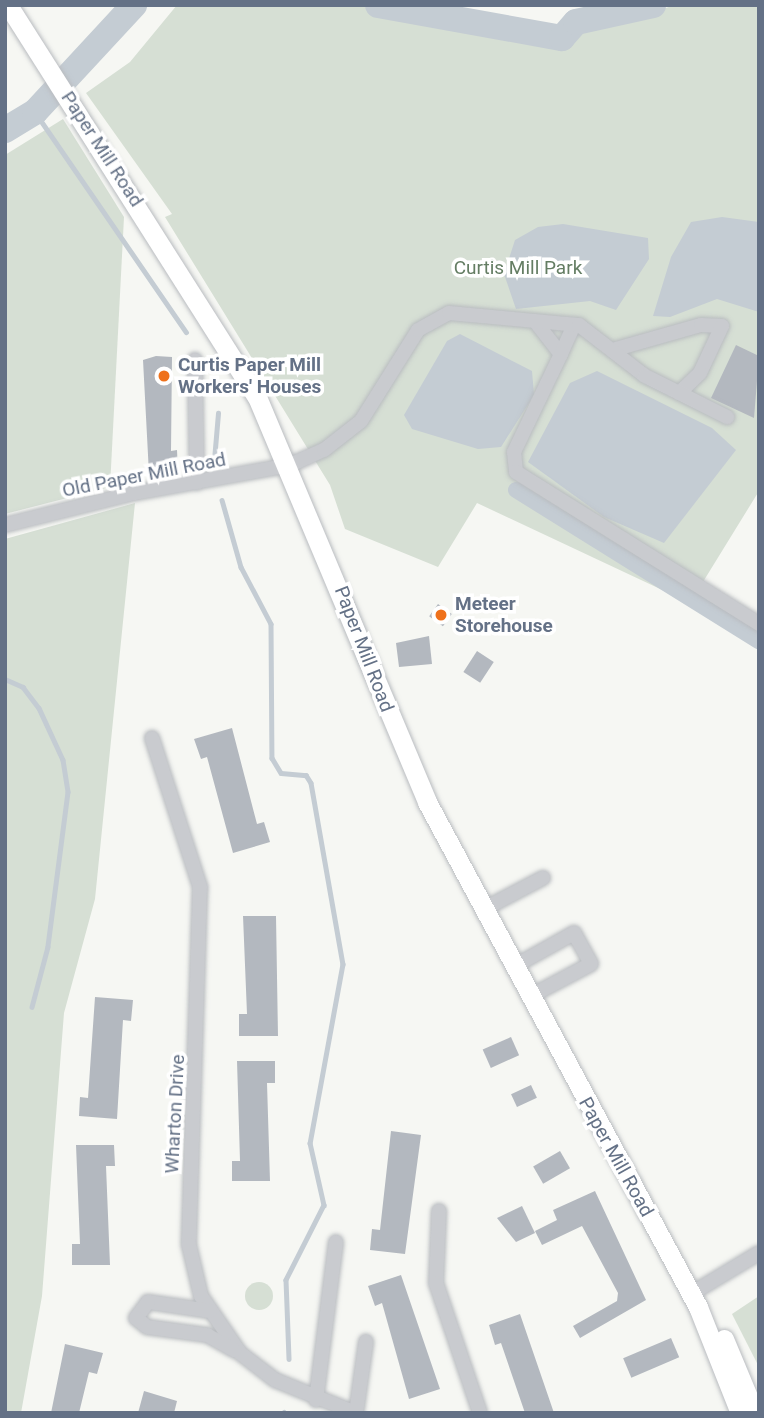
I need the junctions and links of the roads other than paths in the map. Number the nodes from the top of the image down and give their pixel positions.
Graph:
1 (8, 5) edge
2 (538, 325) junction
3 (574, 325) junction
4 (616, 349) junction
5 (561, 355) junction
6 (195, 360) dead end
7 (679, 393) junction
8 (727, 417) dead end
9 (290, 465) junction
10 (197, 483) junction
11 (5, 525) edge
12 (759, 624) edge
13 (152, 738) dead end
14 (542, 878) dead end
15 (482, 910) junction
16 (513, 967) junction
17 (529, 998) junction
18 (439, 1211) dead end
19 (336, 1242) dead end
20 (759, 1253) edge
21 (694, 1300) junction
22 (209, 1311) junction
23 (366, 1342) dead end
24 (240, 1353) junction
25 (726, 1373) junction
26 (316, 1400) junction
27 (356, 1413) edge
28 (480, 1413) edge
29 (725, 1413) edge
30 (740, 1413) edge
31 (755, 1413) edge

1 - 9 main road, Paper Mill Road
2 - 3 street
2 - 5 street
2 - 9 street, Old Paper Mill Road
3 - 4 street
3 - 5 street
4 - 7 street
4 - 7 street
5 - 12 street
6 - 10 street
7 - 8 street
9 - 10 street, Old Paper Mill Road
9 - 15 main road, Paper Mill Road
10 - 11 street, Old Paper Mill Road
13 - 22 street, Wharton Drive
14 - 15 street
15 - 16 main road, Paper Mill Road
16 - 17 main road, Paper Mill Road
16 - 17 street
17 - 21 main road, Paper Mill Road
18 - 28 street
19 - 26 street
20 - 21 street
21 - 25 main road, Paper Mill Road
21 - 31 main road, Paper Mill Road
22 - 24 street, Wharton Drive
22 - 24 street
23 - 27 street
24 - 26 street, Wharton Drive
25 - 29 main road
25 - 30 main road, Paper Mill Road
26 - 27 street, Wharton Drive

